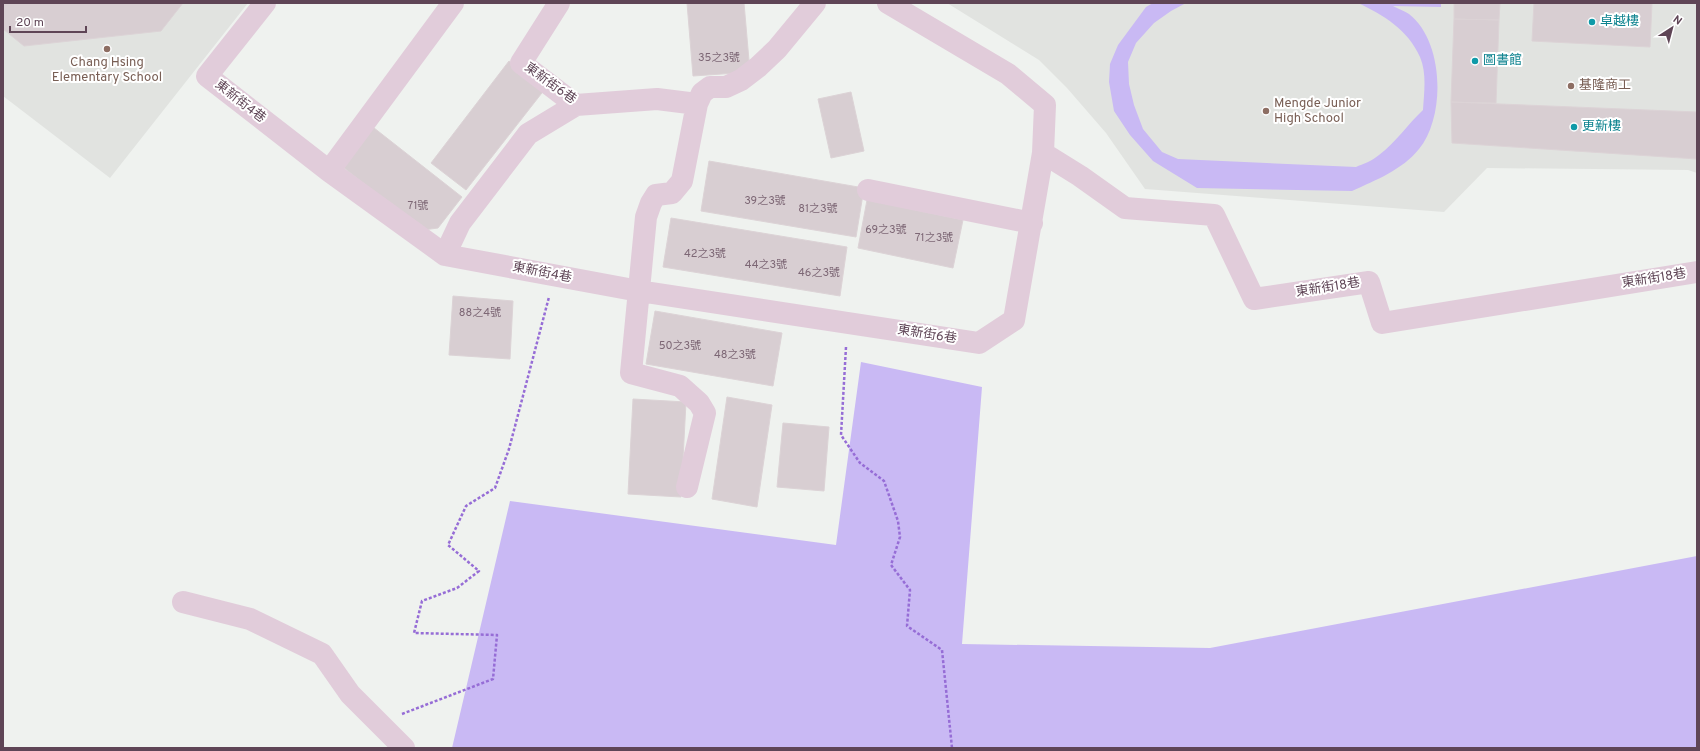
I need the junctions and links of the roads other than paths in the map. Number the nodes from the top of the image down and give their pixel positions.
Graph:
1 (265, 3) edge
2 (453, 3) edge
3 (559, 3) edge
4 (815, 3) edge
5 (888, 3) edge
6 (697, 104) junction
7 (576, 105) junction
8 (1043, 153) junction
9 (329, 171) junction
10 (868, 190) dead end
11 (1032, 223) junction
12 (446, 255) junction
13 (1697, 272) edge
14 (639, 292) junction
15 (687, 487) dead end
16 (183, 602) dead end
17 (404, 748) edge

1 - 9 street, 東新街4巷
2 - 9 street
3 - 7 street, 東新街6巷
4 - 6 street
5 - 8 street, 東新街6巷
6 - 7 street, 東新街6巷
6 - 14 street
7 - 12 street
8 - 11 street, 東新街6巷
8 - 13 street, 東新街18巷
9 - 12 street, 東新街4巷
10 - 11 street
11 - 14 street, 東新街6巷
12 - 14 street, 東新街4巷
14 - 15 street
16 - 17 street

